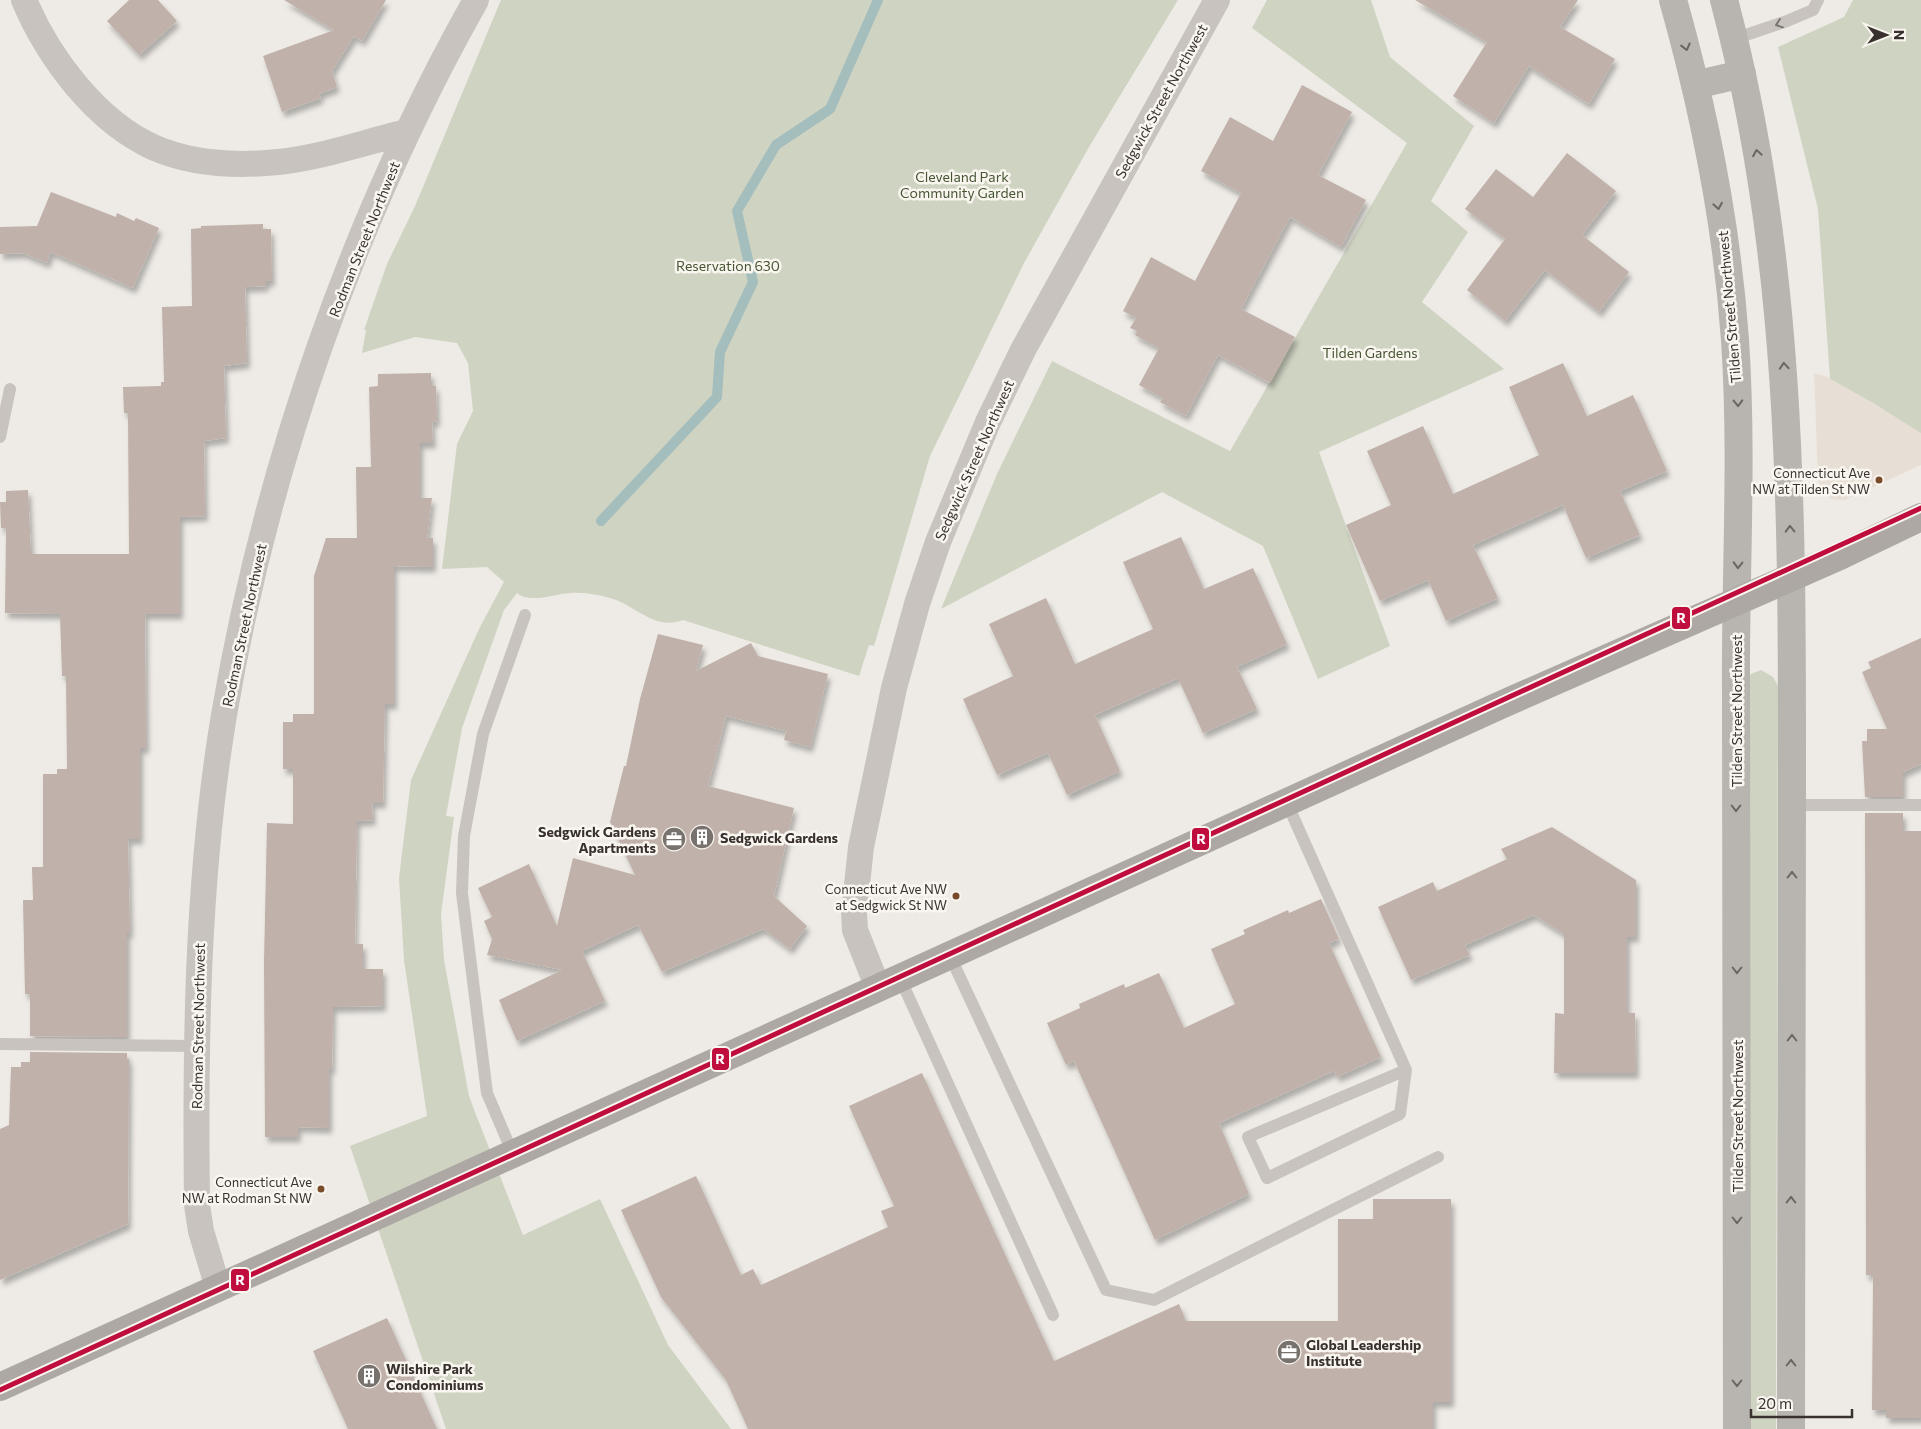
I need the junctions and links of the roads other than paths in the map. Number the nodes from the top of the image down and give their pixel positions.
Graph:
1 (24, 0) edge
2 (476, 0) edge
3 (1217, 0) edge
4 (1673, 0) edge
5 (1724, 0) edge
6 (1818, 0) edge
7 (1734, 39) junction
8 (1742, 74) junction
9 (1695, 85) junction
10 (407, 132) junction
11 (10, 389) dead end
12 (0, 437) edge
13 (1921, 517) edge
14 (1791, 577) junction
15 (1737, 602) junction
16 (525, 615) dead end
17 (1287, 803) junction
18 (1792, 805) junction
19 (1921, 806) edge
20 (950, 956) junction
21 (889, 983) junction
22 (0, 1044) edge
23 (196, 1046) junction
24 (1406, 1070) junction
25 (513, 1154) junction
26 (1438, 1157) dead end
27 (218, 1288) junction
28 (1053, 1315) dead end
29 (0, 1387) edge
30 (1737, 1429) edge
31 (1791, 1429) edge

1 - 10 street
2 - 10 street, Rodman Street Northwest
3 - 21 street, Sedgwick Street Northwest
4 -> 9 street, Tilden Street Northwest
5 - 7 street
6 -> 7 lane
7 - 8 street
8 - 9 street
14 -> 8 street
9 -> 15 street, Tilden Street Northwest
10 - 23 street, Rodman Street Northwest
11 - 12 lane
13 - 14 main road
14 - 15 main road
14 - 18 street
15 - 17 main road
15 -> 30 street, Tilden Street Northwest
16 - 25 lane
17 - 20 main road
17 - 24 lane
18 - 19 lane
31 -> 18 street
20 - 21 main road
20 - 26 lane
21 - 25 main road
21 - 28 lane
22 - 23 lane
23 - 27 street, Rodman Street Northwest
24 - 24 lane
25 - 27 main road
27 - 29 main road

